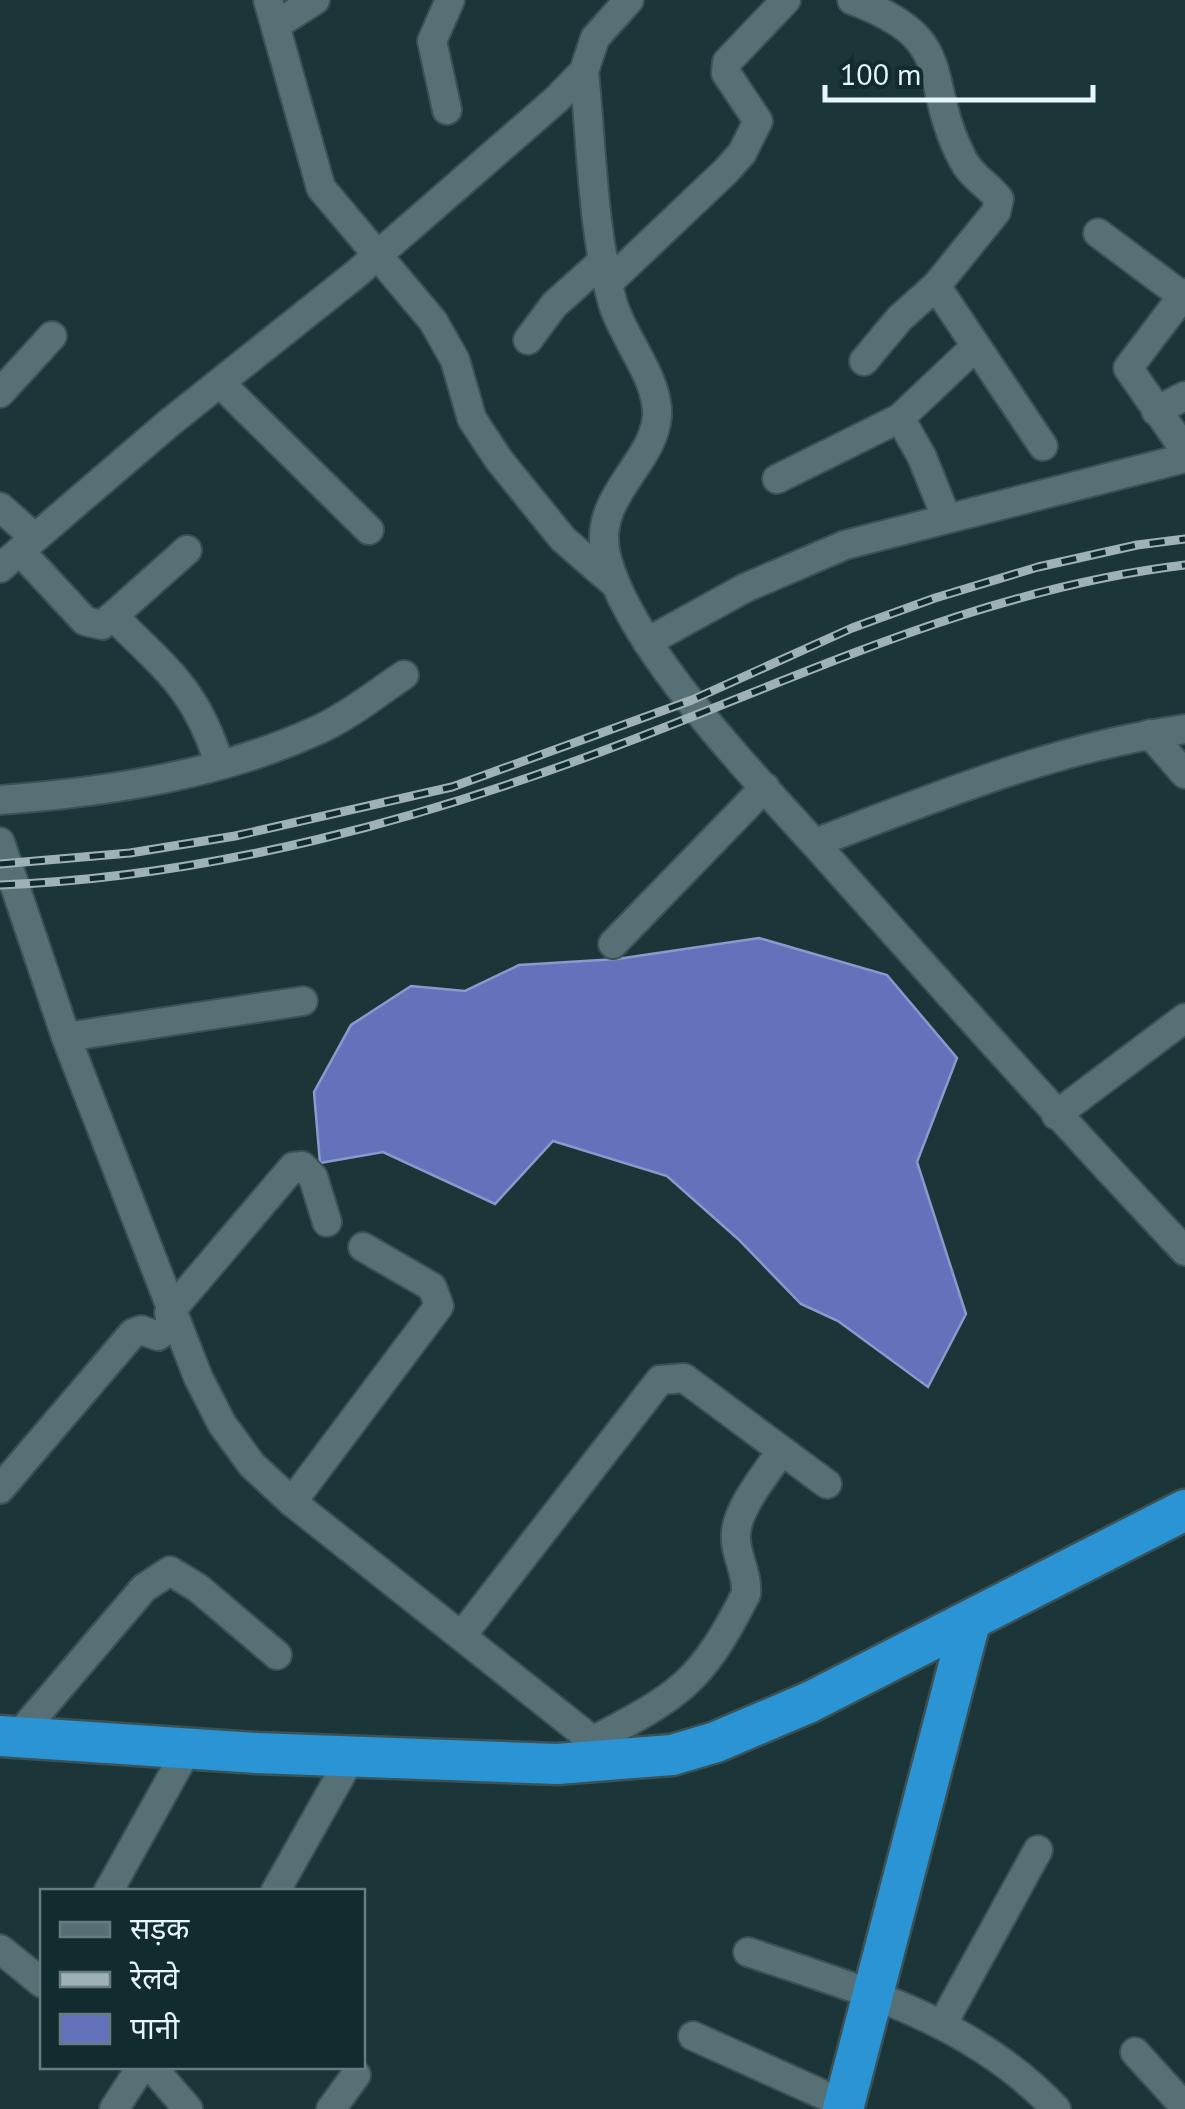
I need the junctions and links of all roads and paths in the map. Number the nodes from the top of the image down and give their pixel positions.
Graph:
1 (315, 0) edge
2 (450, 0) edge
3 (786, 0) edge
4 (852, 0) edge
5 (618, 3) edge
6 (272, 13) edge
7 (584, 71) junction
8 (447, 110) dead end
9 (1098, 233) dead end
10 (377, 254) junction
11 (606, 271) junction
12 (936, 286) junction
13 (1184, 295) edge
14 (52, 336) dead end
15 (528, 340) dead end
16 (974, 348) junction
17 (864, 361) dead end
18 (220, 383) junction
19 (0, 393) edge
20 (1185, 396) edge
21 (1156, 411) junction
22 (900, 418) junction
23 (1043, 446) dead end
24 (1185, 450) edge
25 (1185, 458) edge
26 (777, 479) dead end
27 (0, 507) edge
28 (946, 518) junction
29 (369, 530) dead end
30 (188, 550) dead end
31 (18, 552) edge
32 (615, 584) junction
33 (114, 616) junction
34 (647, 642) junction
35 (404, 675) dead end
36 (1185, 729) edge
37 (1150, 734) junction
38 (218, 763) junction
39 (1185, 774) edge
40 (764, 788) junction
41 (0, 800) edge
42 (0, 842) edge
43 (815, 843) junction
44 (613, 944) dead end
45 (303, 1001) dead end
46 (1185, 1018) edge
47 (66, 1037) junction
48 (1056, 1115) junction
49 (327, 1222) dead end
50 (364, 1246) dead end
51 (1185, 1250) edge
52 (172, 1318) junction
53 (781, 1451) junction
54 (827, 1484) dead end
55 (0, 1489) edge
56 (292, 1502) junction
57 (1185, 1510) edge
58 (970, 1622) junction
59 (463, 1634) junction
60 (277, 1655) dead end
61 (8, 1736) edge
62 (188, 1748) junction
63 (608, 1751) junction
64 (351, 1757) junction
65 (1038, 1850) dead end
66 (110, 1889) edge
67 (277, 1889) edge
68 (0, 1949) edge
69 (748, 1952) dead end
70 (40, 1980) edge
71 (874, 1994) junction
72 (944, 2023) junction
73 (693, 2036) dead end
74 (1136, 2052) dead end
75 (140, 2069) edge
76 (154, 2069) edge
77 (356, 2075) dead end
78 (843, 2106) edge
79 (1185, 2107) edge
80 (114, 2109) edge
81 (188, 2109) edge
82 (331, 2109) edge
83 (1056, 2109) edge

1 - 6 street
2 - 8 street
3 - 11 street
4 - 12 street
5 - 7 street
6 - 10 street
7 - 10 street
7 - 11 street
9 - 13 street
10 - 18 street
10 - 32 street
11 - 15 street
11 - 32 street
12 - 16 street
12 - 17 street
13 - 21 street
14 - 19 street
16 - 22 street
16 - 23 street
18 - 29 street
18 - 31 street
20 - 21 street
21 - 24 street
22 - 26 street
22 - 28 street
25 - 28 street
27 - 31 street
28 - 34 street
30 - 33 street
31 - 33 street
32 - 34 street
33 - 38 street
34 - 40 street
35 - 38 street
36 - 37 street
37 - 39 street
37 - 43 street
38 - 41 street
40 - 43 street
40 - 44 street
42 - 47 street
43 - 48 street
45 - 47 street
46 - 48 street
47 - 52 street
48 - 51 street
49 - 52 street
50 - 56 street
52 - 55 street
52 - 56 street
53 - 54 street
53 - 59 street
53 - 63 street
56 - 59 street
57 - 58 highway
58 - 63 highway
58 - 71 highway
59 - 63 street
60 - 61 street
61 - 62 highway
62 - 64 highway
62 - 66 street
63 - 64 highway
64 - 67 street
65 - 72 street
68 - 70 street
69 - 71 street
71 - 72 street
71 - 78 highway
72 - 83 street
73 - 78 street
74 - 79 street
75 - 80 street
76 - 81 street
77 - 82 street

